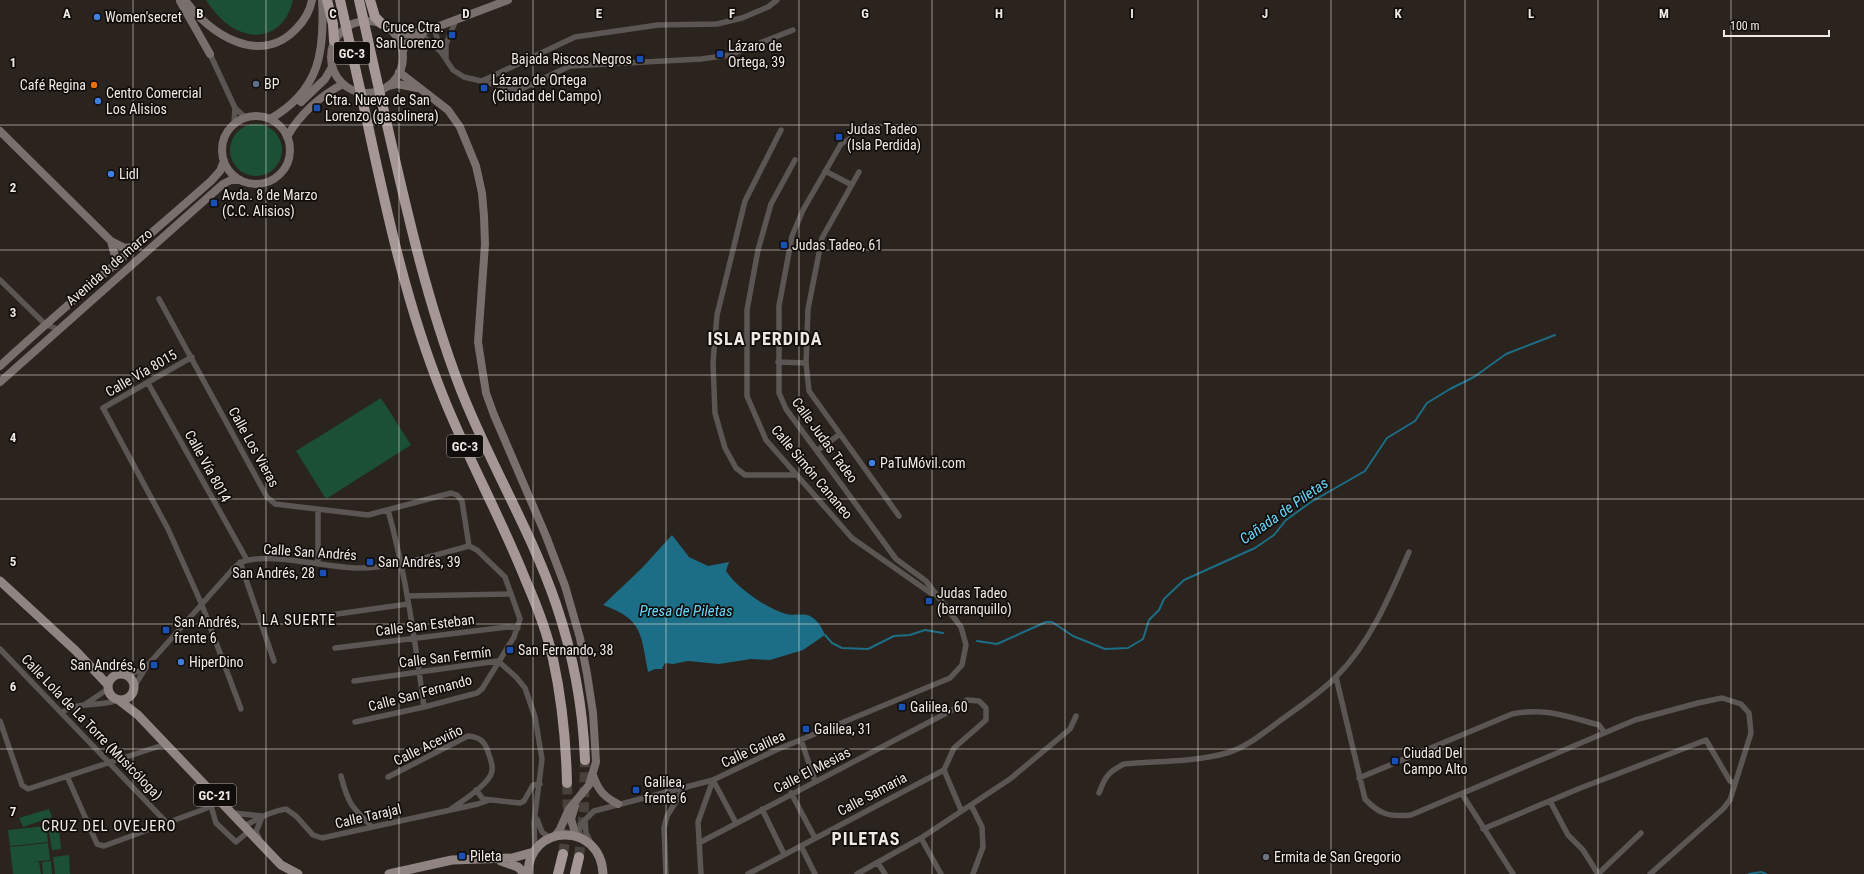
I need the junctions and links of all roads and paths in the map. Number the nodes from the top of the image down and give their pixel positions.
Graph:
1 (180, 0) edge
2 (185, 0) edge
3 (312, 0) edge
4 (322, 0) edge
5 (327, 0) edge
6 (340, 0) edge
7 (359, 0) edge
8 (370, 0) edge
9 (508, 0) edge
10 (777, 0) edge
11 (457, 19) junction
12 (386, 27) junction
13 (428, 30) junction
14 (792, 30) dead end
15 (334, 42) junction
16 (441, 52) junction
17 (402, 53) junction
18 (210, 54) joint
19 (446, 59) junction
20 (332, 67) junction
21 (399, 72) junction
22 (482, 82) junction
23 (343, 84) junction
24 (387, 87) junction
25 (421, 89) junction
26 (235, 108) junction
27 (245, 117) junction
28 (271, 119) junction
29 (234, 123) junction
30 (781, 130) dead end
31 (0, 131) edge
32 (287, 137) junction
33 (849, 139) dead end
34 (795, 160) dead end
35 (224, 161) junction
36 (825, 171) junction
37 (859, 172) dead end
38 (240, 180) junction
39 (852, 185) junction
40 (112, 241) junction
41 (138, 246) junction
42 (115, 266) junction
43 (0, 280) edge
44 (159, 299) dead end
45 (45, 324) junction
46 (57, 329) junction
47 (192, 357) junction
48 (778, 362) junction
49 (806, 363) junction
50 (0, 366) edge
51 (0, 382) edge
52 (148, 382) junction
53 (840, 434) junction
54 (818, 450) junction
55 (795, 475) junction
56 (318, 509) junction
57 (388, 510) junction
58 (899, 516) dead end
59 (469, 546) junction
60 (1409, 552) dead end
61 (247, 560) junction
62 (240, 562) junction
63 (401, 563) junction
64 (318, 564) junction
65 (0, 582) edge
66 (4, 589) edge
67 (512, 594) junction
68 (407, 596) junction
69 (936, 597) junction
70 (408, 604) junction
71 (202, 605) junction
72 (330, 615) dead end
73 (518, 628) junction
74 (414, 637) junction
75 (335, 648) dead end
76 (0, 649) edge
77 (274, 661) dead end
78 (498, 661) junction
79 (92, 668) junction
80 (146, 668) junction
81 (419, 672) junction
82 (120, 674) junction
83 (1336, 677) junction
84 (354, 681) dead end
85 (108, 687) junction
86 (133, 691) junction
87 (119, 700) junction
88 (84, 705) junction
89 (424, 707) junction
90 (242, 710) dead end
91 (135, 712) junction
92 (62, 714) junction
93 (1076, 716) dead end
94 (0, 720) edge
95 (355, 722) dead end
96 (1604, 732) junction
97 (801, 740) junction
98 (166, 744) junction
99 (585, 760) tunnel mouth
100 (111, 763) junction
101 (944, 770) junction
102 (593, 775) junction
103 (67, 776) junction
104 (341, 776) dead end
105 (388, 777) dead end
106 (1359, 778) junction
107 (713, 780) junction
108 (815, 781) junction
109 (567, 783) tunnel mouth
110 (540, 784) junction
111 (1735, 784) junction
112 (685, 787) junction
113 (476, 790) junction
114 (792, 793) junction
115 (1099, 793) dead end
116 (1462, 794) junction
117 (218, 799) junction
118 (489, 800) junction
119 (576, 801) junction
120 (1550, 801) junction
121 (618, 804) junction
122 (971, 805) junction
123 (211, 806) junction
124 (762, 809) junction
125 (449, 810) junction
126 (536, 810) junction
127 (961, 810) junction
128 (231, 813) junction
129 (254, 816) junction
130 (262, 816) junction
131 (585, 820) junction
132 (167, 822) junction
133 (736, 823) junction
134 (372, 827) junction
135 (246, 829) junction
136 (1483, 829) junction
137 (1641, 833) dead end
138 (577, 836) junction
139 (553, 837) junction
140 (815, 838) junction
141 (920, 838) junction
142 (699, 843) junction
143 (262, 845) junction
144 (592, 845) junction
145 (801, 846) junction
146 (534, 851) junction
147 (563, 854) tunnel mouth
148 (784, 854) junction
149 (579, 856) tunnel mouth
150 (492, 859) junction
151 (878, 863) junction
152 (298, 874) edge
153 (389, 874) edge
154 (525, 874) edge
155 (528, 874) edge
156 (558, 874) edge
157 (575, 874) edge
158 (604, 874) edge
159 (666, 874) edge
160 (702, 874) edge
161 (748, 874) edge
162 (815, 874) edge
163 (857, 874) edge
164 (885, 874) edge
165 (941, 874) edge
166 (973, 874) edge
167 (1513, 874) edge
168 (1598, 874) edge
169 (1650, 874) edge

1 - 18 street
2 - 3 street
4 - 28 street
5 - 15 highway
6 - 109 highway, GC-3, bridge
7 - 99 highway, GC-3, bridge
8 - 12 highway
9 - 11 street
10 - 22 street
11 - 13 street
11 - 19 street
12 - 13 street
12 - 15 street
12 - 17 street
13 - 16 street
13 - 16 street
13 - 17 street
14 - 22 street
15 - 20 street
16 - 19 street
17 - 21 street
18 - 26 street
19 - 22 street
20 - 23 street
20 - 28 street
21 - 24 street
21 - 25 street
23 - 24 street
23 - 32 street
24 - 25 street
25 - 102 street
26 - 27 street
26 - 29 street
27 - 28 street
27 - 29 street
28 - 32 street
29 - 35 street
30 - 55 street
31 - 40 street
32 - 38 street
33 - 36 street, Calle Judas Tadeo
34 - 55 street, Calle Simón Cananeo
35 - 38 street
35 - 41 street, Avenida 8 de marzo
36 - 39 street
36 - 48 street, Calle Judas Tadeo
37 - 39 street
38 - 46 street, Avenida 8 de marzo
39 - 49 street
40 - 41 street
40 - 42 street
41 - 42 street, Avenida 8 de marzo
42 - 45 street, Avenida 8 de marzo
43 - 45 street
44 - 47 street, Calle Los Vieras
45 - 46 street
45 - 50 street, Avenida 8 de marzo
46 - 51 street, Avenida 8 de marzo
47 - 52 street, Calle Vía 8015
47 - 56 street, Calle Los Vieras
48 - 49 street
48 - 54 street, Calle Judas Tadeo
49 - 53 street
52 - 61 street, Calle Vía 8014
52 - 71 street, Calle Vía 8015
53 - 54 street
53 - 58 street
54 - 69 street, Calle Judas Tadeo
55 - 69 street, Calle Simón Cananeo
56 - 57 street, Calle Los Vieras
56 - 64 street
57 - 59 street, Calle Los Vieras
57 - 63 street
59 - 63 street, Calle San Andrés
59 - 67 street
60 - 83 street
61 - 62 street, Calle San Andrés
61 - 64 street, Calle San Andrés
62 - 71 street, Calle San Andrés
62 - 77 street
63 - 64 street, Calle San Andrés
63 - 68 street
65 - 66 main road, GC-21
66 - 79 main road, GC-21
67 - 68 street
67 - 73 street
68 - 70 street
69 - 97 street, Calle Galilea
70 - 72 street
70 - 74 street
71 - 80 street, Calle San Andrés
71 - 90 street
73 - 74 street, Calle San Esteban
73 - 78 street, Calle San Fernando
74 - 75 street, Calle San Esteban
74 - 81 street
76 - 92 street, Calle Lola de La Torre (Musicóloga)
78 - 81 street, Calle San Fermín
78 - 89 street, Calle San Fernando
78 - 110 street, Calle San Fermín
79 - 82 main road, GC-21
79 - 85 main road, GC-21
80 - 82 street
80 - 86 street, Calle San Andrés
81 - 84 street, Calle San Fermín
81 - 89 street
82 - 85 main road
82 - 86 main road
83 - 106 street
83 - 115 street
85 - 87 main road, GC-21
85 - 88 street
86 - 87 main road
86 - 91 main road
87 - 88 street
87 - 91 main road, GC-21
88 - 92 street
89 - 95 street, Calle San Fernando
91 - 98 main road, GC-21
92 - 100 street, Calle Lola de La Torre (Musicóloga)
93 - 122 street
94 - 103 street
96 - 106 street
96 - 111 street
96 - 116 street
97 - 107 street, Calle Galilea
97 - 108 street
98 - 100 street
98 - 117 main road, GC-21
100 - 103 street
100 - 132 street, Calle Lola de La Torre (Musicóloga)
101 - 108 street, Calle El Mesias
101 - 127 street
101 - 140 street, Calle Samaria
102 - 119 street
102 - 121 street
103 - 132 street
104 - 134 street
105 - 113 street, Calle Aceviño
106 - 116 street
107 - 112 street, Calle Galilea
107 - 133 street
107 - 142 street
108 - 114 street, Calle El Mesias
110 - 118 street, Calle Tarajal
110 - 126 street, Calle San Fermín
111 - 120 street
111 - 169 street
112 - 121 street, Calle Galilea
112 - 159 street
113 - 118 street
113 - 125 street, Calle Aceviño
114 - 124 street, Calle El Mesias
114 - 140 street
116 - 136 street
117 - 123 street
117 - 128 main road, GC-21
118 - 125 street, Calle Tarajal
119 - 138 street
119 - 139 street
120 - 136 street
120 - 168 street
121 - 131 street, Calle Galilea
122 - 127 street
122 - 166 street
123 - 132 street
123 - 135 street
124 - 133 street, Calle El Mesias
124 - 148 street
125 - 134 street, Calle Tarajal
126 - 139 street, Calle San Fermín
126 - 146 street, Calle San Fermín
127 - 141 street
128 - 129 street, Calle Tarajal
128 - 135 main road, GC-21
129 - 130 street, Calle Tarajal
129 - 135 street
130 - 134 street, Calle Tarajal
130 - 135 street, Calle Tarajal
130 - 143 street
131 - 138 street
131 - 144 street
133 - 142 street, Calle El Mesias
135 - 143 main road, GC-21
136 - 167 street
137 - 168 street
138 - 139 main road
138 - 144 main road
139 - 146 main road
140 - 145 street, Calle Samaria
141 - 151 street
141 - 165 street
142 - 160 street
143 - 152 main road, GC-21
144 - 158 main road
145 - 148 street, Calle Samaria
145 - 162 street
146 - 150 main road
146 - 155 main road
147 - 156 highway
148 - 161 street, Calle Samaria
149 - 157 highway
150 - 153 main road
150 - 154 main road
151 - 163 street
151 - 164 street

